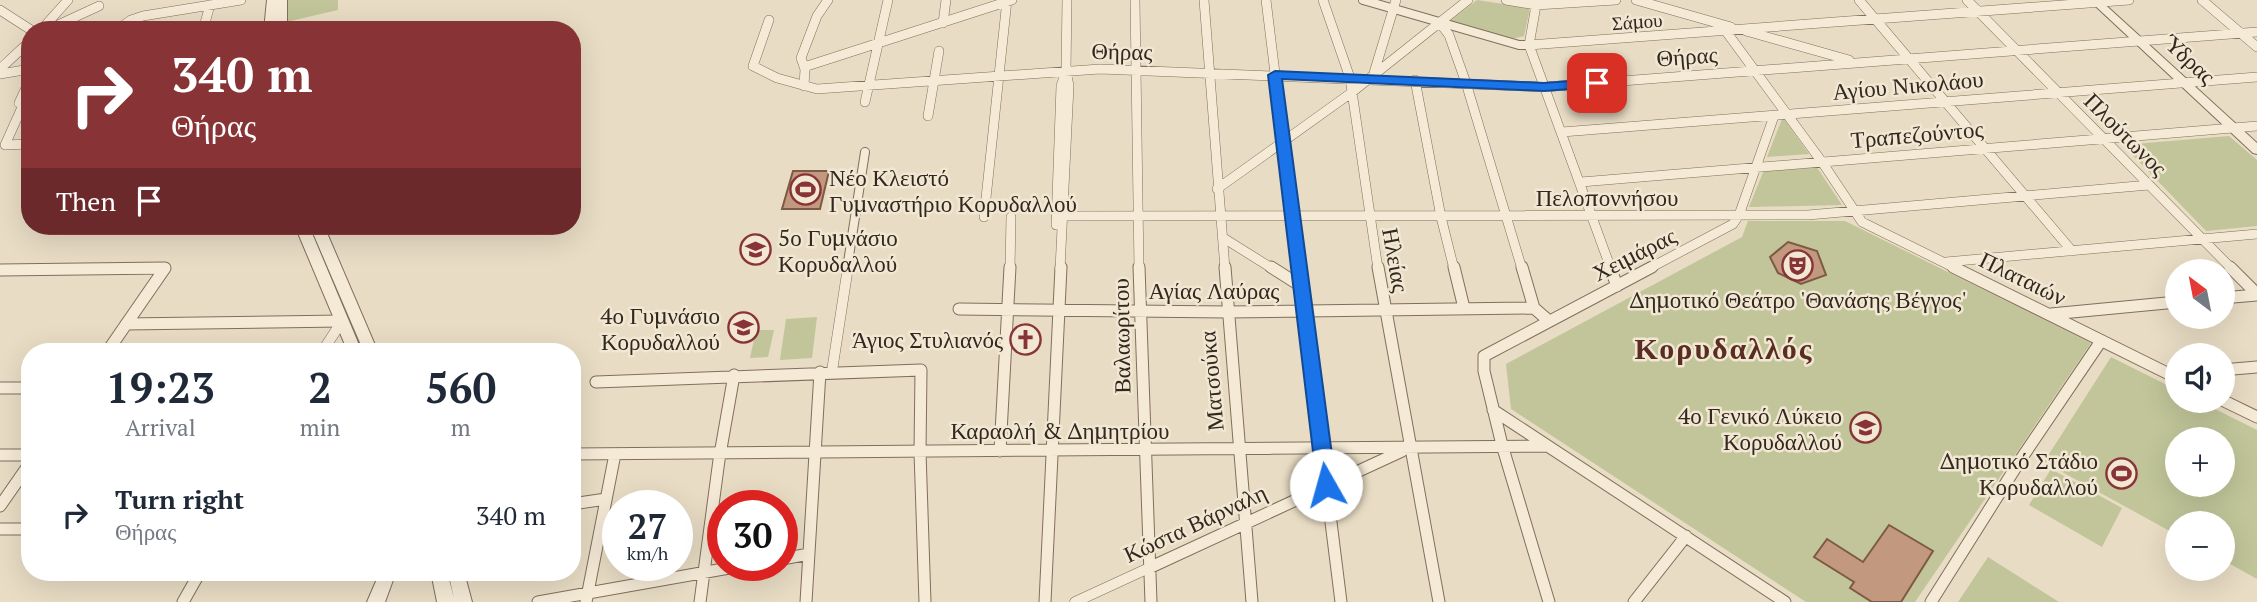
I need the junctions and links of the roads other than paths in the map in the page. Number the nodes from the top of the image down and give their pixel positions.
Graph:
1 (10, 0) edge
2 (68, 0) edge
3 (241, 0) edge
4 (272, 0) edge
5 (282, 0) edge
6 (828, 0) edge
7 (888, 0) edge
8 (946, 0) edge
9 (1067, 0) edge
10 (1135, 0) edge
11 (1204, 0) edge
12 (1266, 0) edge
13 (1323, 0) edge
14 (1363, 0) edge
15 (1468, 0) edge
16 (1506, 0) edge
17 (1616, 0) edge
18 (1636, 0) edge
19 (1859, 0) edge
20 (1967, 0) edge
21 (2129, 0) edge
22 (2202, 0) edge
23 (1008, 1) edge
24 (2095, 1) edge
25 (1537, 2) edge
26 (1395, 4) edge
27 (210, 5) junction
28 (99, 6) dead end
29 (0, 10) edge
30 (1979, 11) junction
31 (1874, 17) junction
32 (769, 20) dead end
33 (49, 21) edge
34 (66, 21) edge
35 (131, 21) edge
36 (206, 21) edge
37 (273, 21) edge
38 (276, 21) edge
39 (1439, 22) junction
40 (21, 23) edge
41 (943, 23) junction
42 (1739, 29) junction
43 (1725, 30) junction
44 (2257, 32) edge
45 (2241, 34) junction
46 (2139, 42) junction
47 (877, 43) junction
48 (1529, 45) junction
49 (2257, 47) edge
50 (21, 49) edge
51 (2016, 50) junction
52 (939, 51) dead end
53 (1909, 58) junction
54 (1856, 62) junction
55 (804, 66) junction
56 (0, 68) edge
57 (21, 70) edge
58 (1136, 70) junction
59 (1755, 71) junction
60 (1066, 72) junction
61 (1211, 72) junction
62 (0, 74) edge
63 (1275, 75) junction
64 (998, 76) junction
65 (1372, 76) junction
66 (2257, 77) edge
67 (1350, 78) junction
68 (934, 80) junction
69 (1415, 80) junction
70 (1466, 83) junction
71 (2185, 83) junction
72 (870, 84) junction
73 (804, 86) junction
74 (1544, 87) junction
75 (2056, 91) junction
76 (1351, 93) junction
77 (1945, 101) junction
78 (865, 102) dead end
79 (1786, 114) junction
80 (21, 115) edge
81 (928, 116) dead end
82 (1774, 116) junction
83 (2257, 126) edge
84 (2232, 128) junction
85 (1562, 132) junction
86 (2101, 137) junction
87 (1283, 140) junction
88 (21, 146) edge
89 (1984, 147) junction
90 (2257, 150) edge
91 (865, 152) dead end
92 (1822, 162) junction
93 (1755, 168) junction
94 (1581, 182) junction
95 (2150, 185) junction
96 (1217, 188) junction
97 (2025, 196) junction
98 (1853, 212) junction
99 (1740, 215) junction
100 (1063, 216) junction
101 (1220, 216) junction
102 (1293, 216) junction
103 (1369, 216) junction
104 (1591, 216) junction
105 (984, 217) dead end
106 (1011, 217) dead end
107 (1441, 217) junction
108 (1507, 217) junction
109 (1140, 218) junction
110 (2257, 234) edge
111 (306, 235) edge
112 (321, 235) edge
113 (1222, 237) junction
114 (2201, 239) junction
115 (2072, 251) junction
116 (1943, 262) junction
117 (0, 270) edge
118 (1301, 286) junction
119 (1617, 286) junction
120 (1058, 292) junction
121 (2257, 295) edge
122 (2235, 297) edge
123 (2165, 303) edge
124 (1385, 308) junction
125 (1464, 308) junction
126 (1534, 308) junction
127 (959, 309) dead end
128 (1009, 311) junction
129 (1057, 311) junction
130 (1305, 311) junction
131 (1140, 312) junction
132 (1227, 312) junction
133 (2051, 314) junction
134 (342, 321) junction
135 (1549, 321) junction
136 (126, 324) junction
137 (2101, 341) junction
138 (113, 343) edge
139 (328, 343) edge
140 (351, 343) edge
141 (367, 343) edge
142 (2257, 367) edge
143 (2235, 369) edge
144 (826, 372) junction
145 (2165, 372) edge
146 (734, 375) junction
147 (596, 382) dead end
148 (0, 388) edge
149 (21, 388) edge
150 (2235, 406) edge
151 (1493, 410) junction
152 (2257, 417) edge
153 (1548, 446) junction
154 (1503, 448) junction
155 (1322, 449) junction
156 (1409, 449) junction
157 (1145, 450) junction
158 (1238, 450) junction
159 (1000, 451) junction
160 (1050, 451) junction
161 (817, 452) junction
162 (920, 452) junction
163 (720, 453) junction
164 (581, 454) edge
165 (615, 454) junction
166 (0, 455) edge
167 (21, 455) edge
168 (21, 476) edge
169 (1326, 485) junction
170 (608, 490) edge
171 (602, 499) edge
172 (581, 502) edge
173 (0, 506) edge
174 (602, 520) edge
175 (1246, 522) junction
176 (0, 529) edge
177 (21, 529) edge
178 (1686, 536) junction
179 (809, 554) junction
180 (798, 556) edge
181 (1150, 567) junction
182 (707, 572) edge
183 (704, 573) junction
184 (195, 581) edge
185 (384, 581) edge
186 (441, 581) edge
187 (458, 581) edge
188 (587, 598) edge
189 (183, 602) edge
190 (376, 602) edge
191 (446, 602) edge
192 (463, 602) edge
193 (538, 602) edge
194 (700, 602) edge
195 (806, 602) edge
196 (925, 602) edge
197 (1045, 602) edge
198 (1075, 602) edge
199 (1151, 602) edge
200 (1252, 602) edge
201 (1341, 602) edge
202 (1439, 602) edge
203 (1549, 602) edge
204 (1634, 602) edge
205 (1785, 602) edge
206 (1931, 602) edge

1 - 29 street
2 - 33 street
3 - 27 street
4 - 37 street
5 - 38 street
6 - 55 street
7 - 47 street
8 - 41 street
9 - 60 street
10 - 58 street, Βαλαωρίτου
11 - 61 street, Ματσούκα
12 - 63 street
13 - 67 street, Ηλείας
14 - 26 street, Σάμου
15 - 39 street
16 - 25 street
17 - 25 street
18 - 42 street
19 - 31 street
20 - 30 street, Πλούτωνος
21 - 24 street, Σάμου
22 - 45 street
23 - 41 street
23 - 64 street
24 - 30 street, Σάμου
24 - 46 street, Ύδρας
25 - 48 street
26 - 39 street, Σάμου
26 - 65 street
27 - 35 street
27 - 36 street
28 - 34 street
29 - 40 street
30 - 31 street, Σάμου
30 - 51 street, Πλούτωνος
31 - 42 street, Σάμου
31 - 53 street
32 - 73 street, Θήρας
39 - 48 street, Σάμου
39 - 65 street
39 - 70 street
41 - 47 street
42 - 43 street, Σάμου
42 - 54 street
43 - 48 street, Σάμου
43 - 59 street
44 - 45 street, Θήρας
45 - 46 street, Θήρας
45 - 49 street
46 - 51 street, Θήρας
46 - 71 street, Ύδρας
47 - 55 street
47 - 72 street
48 - 74 street
50 - 56 street
51 - 53 street, Θήρας
51 - 75 street, Πλούτωνος
52 - 68 street
53 - 54 street, Θήρας
53 - 77 street
54 - 59 street, Θήρας
55 - 73 street
57 - 62 street
58 - 60 street, Θήρας
58 - 61 street, Θήρας
58 - 109 street, Βαλαωρίτου
59 - 74 street, Θήρας
59 - 79 street
60 - 64 street, Θήρας
60 - 100 street
60 - 120 street
61 - 63 street, Θήρας
61 - 96 street, Ματσούκα
63 - 67 street, Θήρας
63 - 87 street
64 - 68 street, Θήρας
64 - 105 street
65 - 67 street, Θήρας
65 - 69 street, Θήρας
65 - 76 street
66 - 71 street, Αγίου Νικολάου
67 - 76 street, Ηλείας
68 - 72 street, Θήρας
68 - 81 street
69 - 70 street, Θήρας
69 - 107 street
70 - 74 street, Θήρας
70 - 108 street
71 - 75 street, Αγίου Νικολάου
71 - 84 street, Ύδρας
72 - 73 street, Θήρας
72 - 78 street
74 - 85 street
75 - 77 street, Αγίου Νικολάου
75 - 86 street, Πλούτωνος
76 - 87 street
76 - 103 street, Ηλείας
77 - 79 street, Αγίου Νικολάου
77 - 89 street
79 - 82 street, Αγίου Νικολάου
79 - 92 street
80 - 88 street
82 - 85 street, Αγίου Νικολάου
82 - 93 street
83 - 84 street, Τραπεζούντος
84 - 86 street, Τραπεζούντος
84 - 90 street, Ύδρας
85 - 94 street
86 - 89 street, Τραπεζούντος
86 - 95 street, Πλούτωνος
87 - 96 street
87 - 102 street
89 - 92 street, Τραπεζούντος
89 - 97 street
91 - 144 street
92 - 93 street, Τραπεζούντος
92 - 98 street
93 - 94 street, Τραπεζούντος
93 - 99 street
94 - 104 street
95 - 97 street, Πελοποννήσου
95 - 114 street, Πλούτωνος
96 - 101 street, Ματσούκα
97 - 98 street, Πελοποννήσου
97 - 115 street
98 - 99 street, Πελοποννήσου
98 - 116 street, Πλαταιών
99 - 104 street, Πελοποννήσου
99 - 119 street, Χειμάρας
100 - 109 street, Πελοποννήσου
100 - 120 street
101 - 102 street, Πελοποννήσου
101 - 109 street, Πελοποννήσου
101 - 113 street, Ματσούκα
102 - 103 street, Πελοποννήσου
102 - 118 street
103 - 107 street, Πελοποννήσου
103 - 124 street, Ηλείας
104 - 108 street, Πελοποννήσου
104 - 119 street
106 - 128 street
107 - 108 street, Πελοποννήσου
107 - 125 street
108 - 126 street
109 - 131 street, Βαλαωρίτου
110 - 114 street
111 - 134 street
112 - 141 street
113 - 118 street
113 - 132 street, Ματσούκα
114 - 115 street
114 - 121 street, Πλούτωνος
115 - 116 street
116 - 133 street, Πλαταιών
117 - 136 street
118 - 130 street
119 - 135 street, Χειμάρας
120 - 129 street
121 - 122 street
123 - 133 street
124 - 125 street, Αγίας Λαύρας
124 - 130 street, Αγίας Λαύρας
124 - 156 street, Ηλείας
125 - 126 street, Αγίας Λαύρας
126 - 135 street
127 - 128 street, Αγίας Λαύρας
128 - 129 street, Αγίας Λαύρας
128 - 159 street
129 - 131 street, Αγίας Λαύρας
129 - 160 street
130 - 132 street, Αγίας Λαύρας
130 - 155 street
131 - 132 street, Αγίας Λαύρας
131 - 157 street, Βαλαωρίτου
132 - 158 street, Ματσούκα
133 - 137 street, Πλαταιών
134 - 136 street
134 - 139 street
134 - 140 street
135 - 151 street, Χειμάρας
136 - 138 street
137 - 145 street, Πλαταιών
137 - 206 street
142 - 143 street
144 - 146 street
144 - 161 street
144 - 162 street
146 - 147 street
146 - 163 street
148 - 149 street
150 - 152 street
151 - 153 street
151 - 154 street
153 - 154 street, Καραολή & Δημητρίου
153 - 178 street
154 - 156 street, Καραολή & Δημητρίου
154 - 203 street
155 - 156 street, Καραολή & Δημητρίου
155 - 158 street, Καραολή & Δημητρίου
155 - 169 street
156 - 169 street, Κώστα Βάρναλη
156 - 202 street, Ηλείας
157 - 158 street, Καραολή & Δημητρίου
157 - 160 street, Καραολή & Δημητρίου
157 - 181 street, Βαλαωρίτου
158 - 175 street, Ματσούκα
159 - 160 street, Καραολή & Δημητρίου
159 - 162 street, Καραολή & Δημητρίου
160 - 197 street
161 - 162 street, Καραολή & Δημητρίου
161 - 163 street, Καραολή & Δημητρίου
161 - 179 street
162 - 196 street
163 - 165 street, Καραολή & Δημητρίου
163 - 183 street
164 - 165 street, Καραολή & Δημητρίου
165 - 170 street
166 - 167 street
168 - 173 street
169 - 175 street, Κώστα Βάρναλη
169 - 201 street
171 - 172 street
174 - 188 street
175 - 181 street, Κώστα Βάρναλη
175 - 200 street, Ματσούκα
176 - 177 street
178 - 204 street
178 - 205 street
179 - 180 street
179 - 195 street
181 - 198 street, Κώστα Βάρναλη
181 - 199 street, Βαλαωρίτου
182 - 183 street
183 - 188 street
183 - 194 street
184 - 189 street
185 - 190 street
186 - 191 street
187 - 192 street
188 - 193 street

